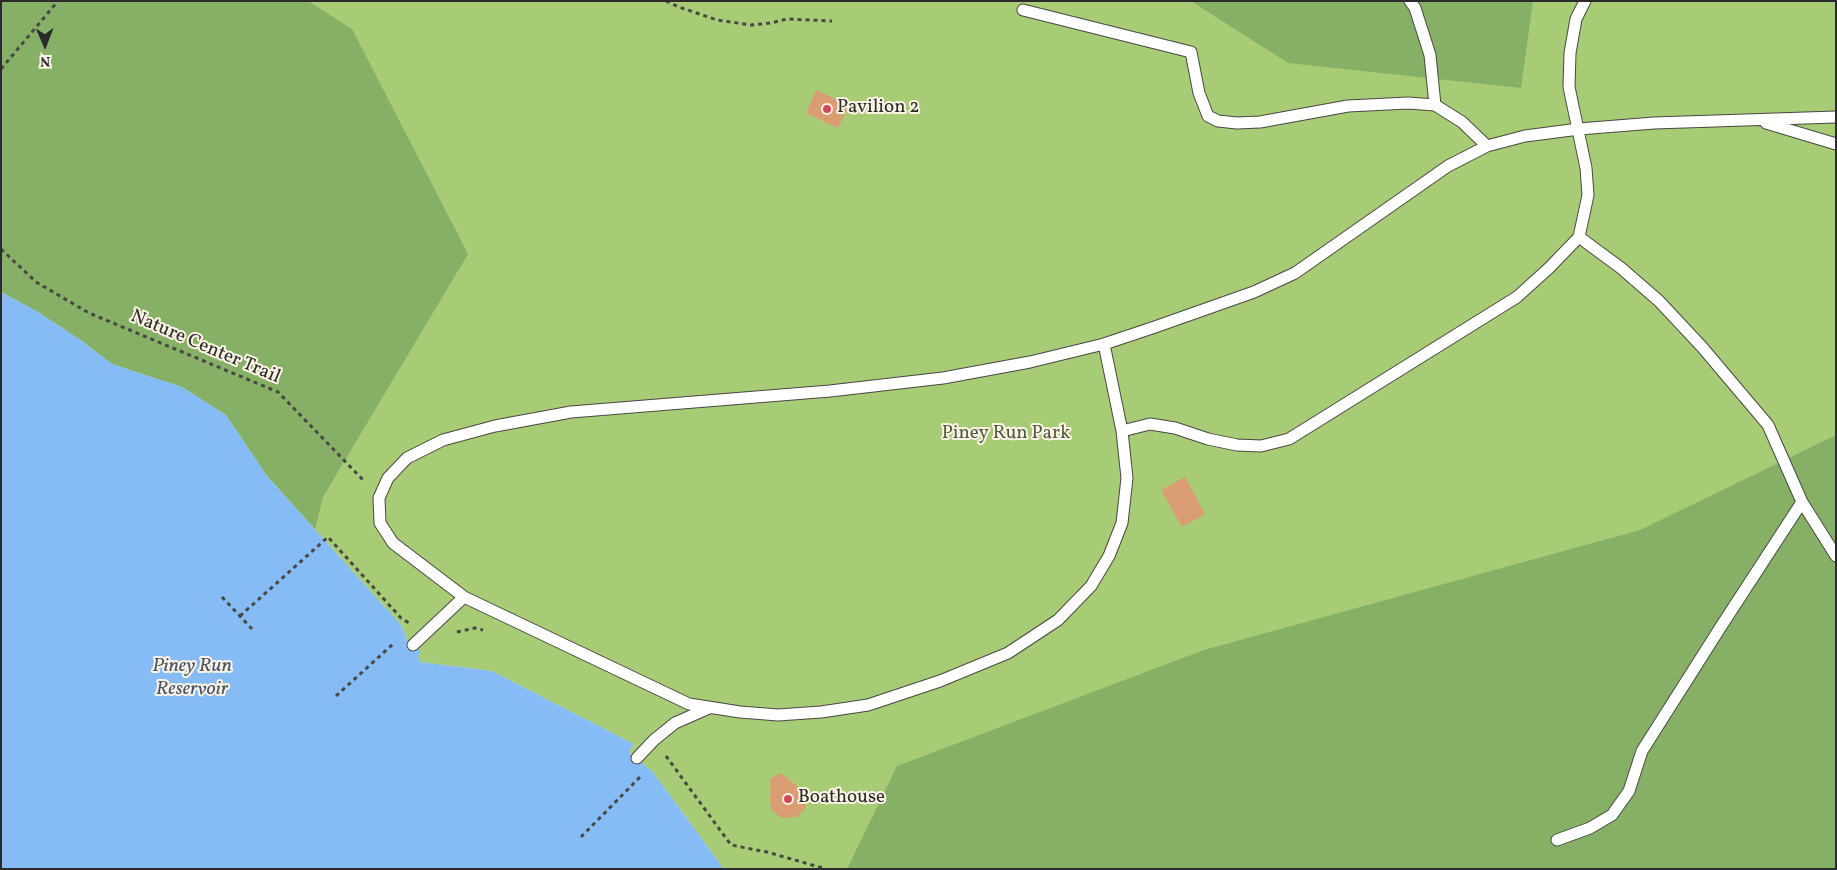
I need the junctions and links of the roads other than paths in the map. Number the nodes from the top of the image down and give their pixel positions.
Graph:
1 (1410, 1) edge
2 (1585, 1) edge
3 (1023, 10) dead end
4 (1435, 105) junction
5 (1836, 117) edge
6 (1757, 121) junction
7 (1579, 128) junction
8 (1836, 144) edge
9 (1487, 146) junction
10 (1579, 237) junction
11 (1104, 344) junction
12 (1122, 431) junction
13 (1802, 502) junction
14 (1836, 556) edge
15 (464, 597) junction
16 (413, 645) dead end
17 (709, 708) junction
18 (637, 758) dead end
19 (1557, 840) dead end

1 - 4 lane
2 - 7 lane
3 - 4 lane
4 - 9 lane
5 - 6 lane
6 - 7 lane
6 - 8 lane
7 - 9 lane
7 - 10 lane
9 - 11 lane
10 - 12 lane
10 - 13 lane
11 - 12 lane
11 - 15 lane
12 - 17 lane
13 - 14 lane
13 - 19 lane
15 - 16 lane
15 - 17 lane
17 - 18 lane

